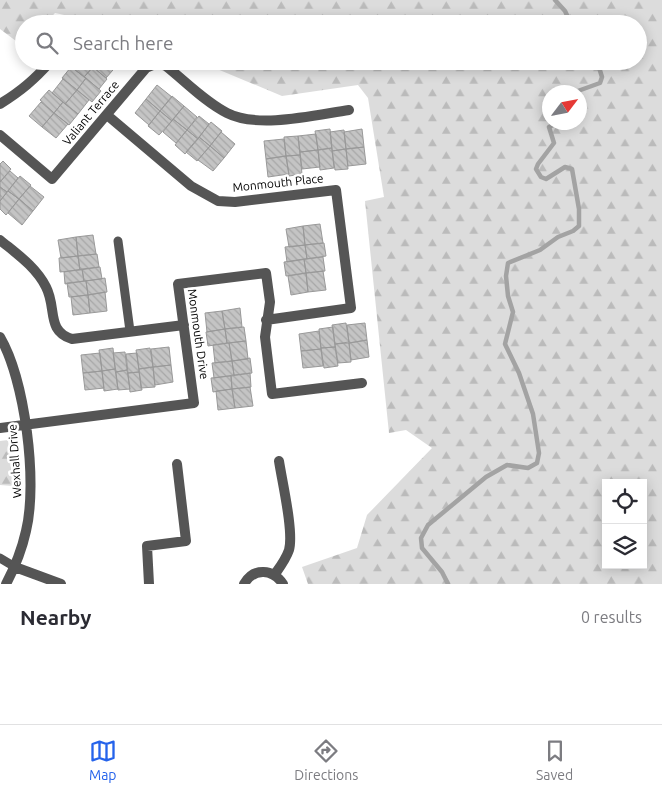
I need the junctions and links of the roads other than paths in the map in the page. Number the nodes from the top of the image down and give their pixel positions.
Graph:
1 (42, 70) edge
2 (144, 70) edge
3 (171, 70) edge
4 (0, 104) edge
5 (350, 110) dead end
6 (107, 115) junction
7 (0, 135) edge
8 (0, 240) edge
9 (118, 241) dead end
10 (266, 320) junction
11 (184, 326) junction
12 (130, 331) junction
13 (0, 337) edge
14 (362, 383) dead end
15 (26, 425) junction
16 (0, 428) edge
17 (278, 461) dead end
18 (177, 464) dead end
19 (0, 558) edge
20 (15, 567) junction
21 (275, 574) junction
22 (6, 584) edge
23 (62, 584) edge
24 (149, 584) edge
25 (244, 584) edge
26 (283, 584) edge

1 - 4 street
2 - 6 street, Valiant Terrace
3 - 5 street, Valiant Terrace
6 - 7 street, Valiant Terrace
6 - 10 street, Monmouth Place
8 - 12 street
9 - 12 lane
10 - 11 street, Monmouth Drive
10 - 14 street, Monmouth Drive
11 - 12 street
11 - 15 street, Monmouth Drive
13 - 15 street, Wexhall Drive
15 - 16 street, Monmouth Drive
15 - 20 street, Wexhall Drive
17 - 21 street
18 - 24 street
19 - 20 lane
20 - 22 street, Wexhall Drive
20 - 23 street
21 - 25 street
21 - 26 street

